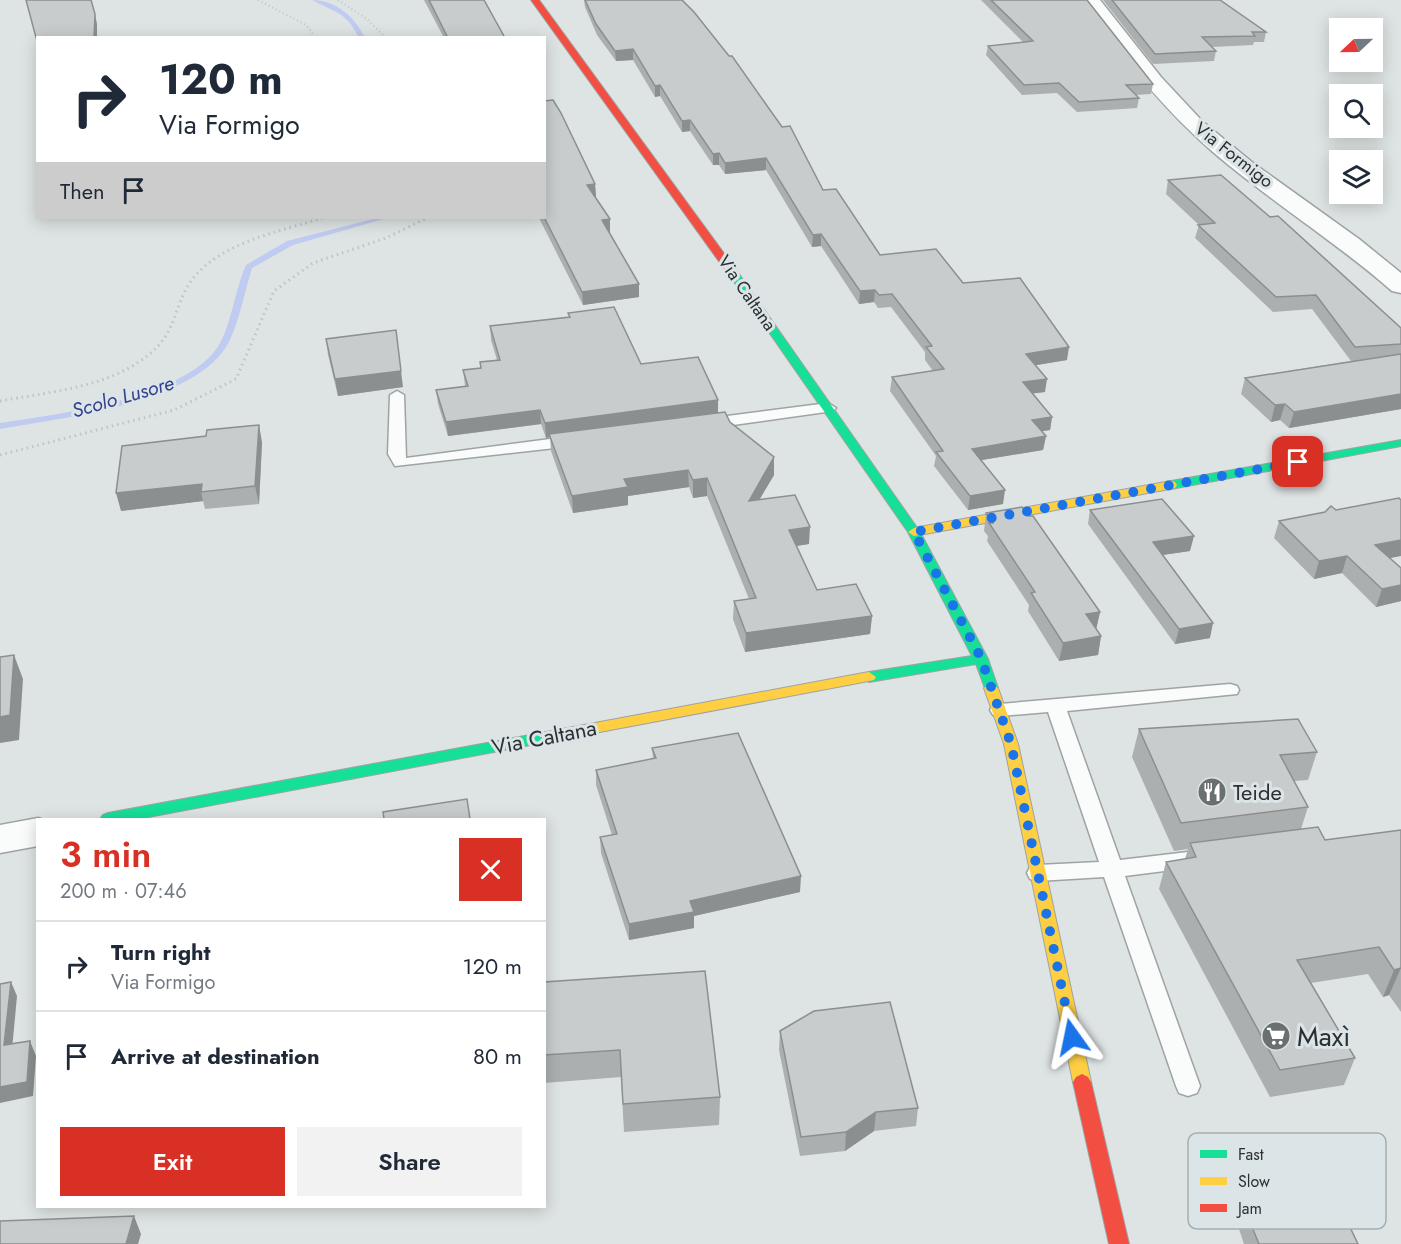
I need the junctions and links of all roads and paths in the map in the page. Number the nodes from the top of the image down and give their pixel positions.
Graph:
1 (258, 0) edge
2 (338, 0) edge
3 (535, 0) edge
4 (1091, 0) edge
5 (314, 36) edge
6 (384, 36) edge
7 (320, 219) edge
8 (425, 219) edge
9 (1401, 286) edge
10 (398, 395) dead end
11 (0, 401) edge
12 (828, 408) junction
13 (692, 425) edge
14 (587, 439) edge
15 (1401, 443) edge
16 (0, 455) edge
17 (914, 532) junction
18 (981, 658) junction
19 (1230, 690) dead end
20 (1055, 705) junction
21 (1000, 710) junction
22 (113, 818) edge
23 (36, 832) edge
24 (0, 839) edge
25 (1205, 857) edge
26 (1113, 869) junction
27 (1038, 873) junction
28 (1188, 1086) dead end
29 (1119, 1244) edge

1 - 5 path
2 - 6 path
3 - 12 main road, Via Caltana
4 - 9 street, Via Formigo
7 - 11 path
8 - 16 path
10 - 14 lane
12 - 13 lane
12 - 17 main road, Via Caltana
15 - 17 main road
17 - 18 main road, Via Caltana
18 - 21 main road, Via Caltana
18 - 22 main road, Via Caltana
19 - 20 lane
20 - 21 lane
20 - 26 lane
21 - 27 main road, Via Caltana
23 - 24 street
25 - 26 lane
26 - 27 lane
26 - 28 lane
27 - 29 main road, Via Caltana

